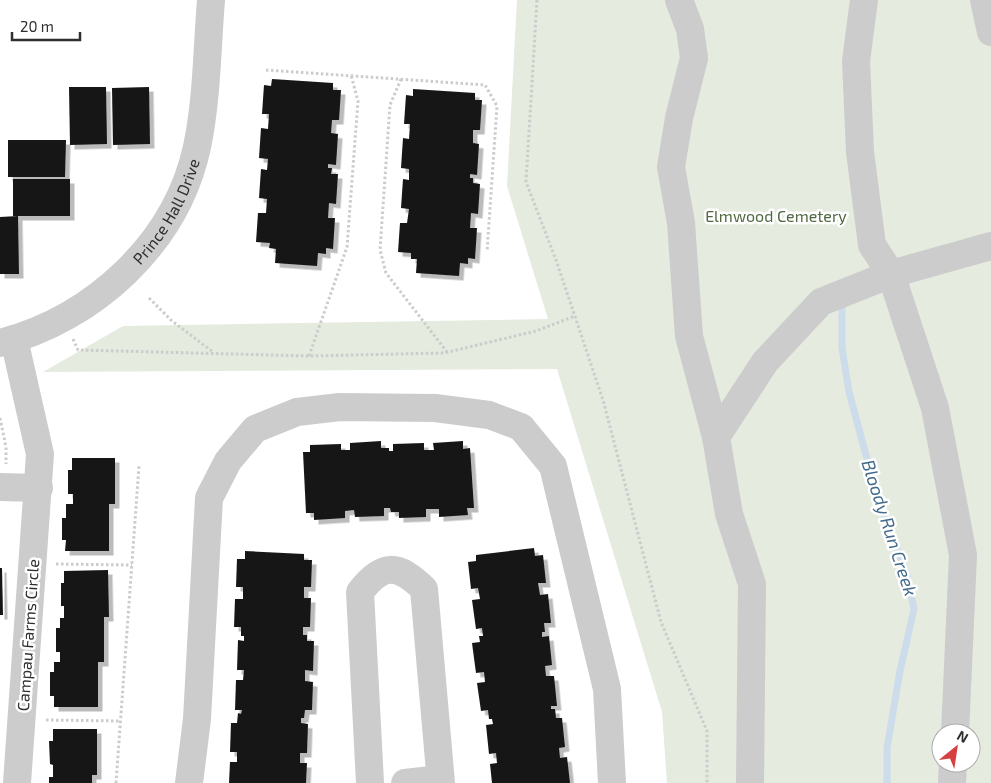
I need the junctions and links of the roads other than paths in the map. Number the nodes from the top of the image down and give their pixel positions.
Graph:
1 (211, 0) edge
2 (679, 0) edge
3 (864, 0) edge
4 (984, 0) edge
5 (991, 32) edge
6 (991, 246) edge
7 (891, 274) junction
8 (7, 341) edge
9 (716, 438) junction
10 (0, 487) edge
11 (39, 488) junction
12 (955, 723) edge
13 (440, 781) edge
14 (17, 783) edge
15 (189, 783) edge
16 (370, 783) edge
17 (404, 783) edge
18 (612, 783) edge
19 (750, 783) edge

1 - 8 street, Prince Hall Drive
2 - 9 street
3 - 7 street
4 - 5 street
6 - 7 street
7 - 9 street
7 - 12 street
8 - 11 street, Campau Farms Circle
9 - 19 street
10 - 11 street
11 - 14 street, Campau Farms Circle
13 - 16 street
13 - 17 street
15 - 18 street

